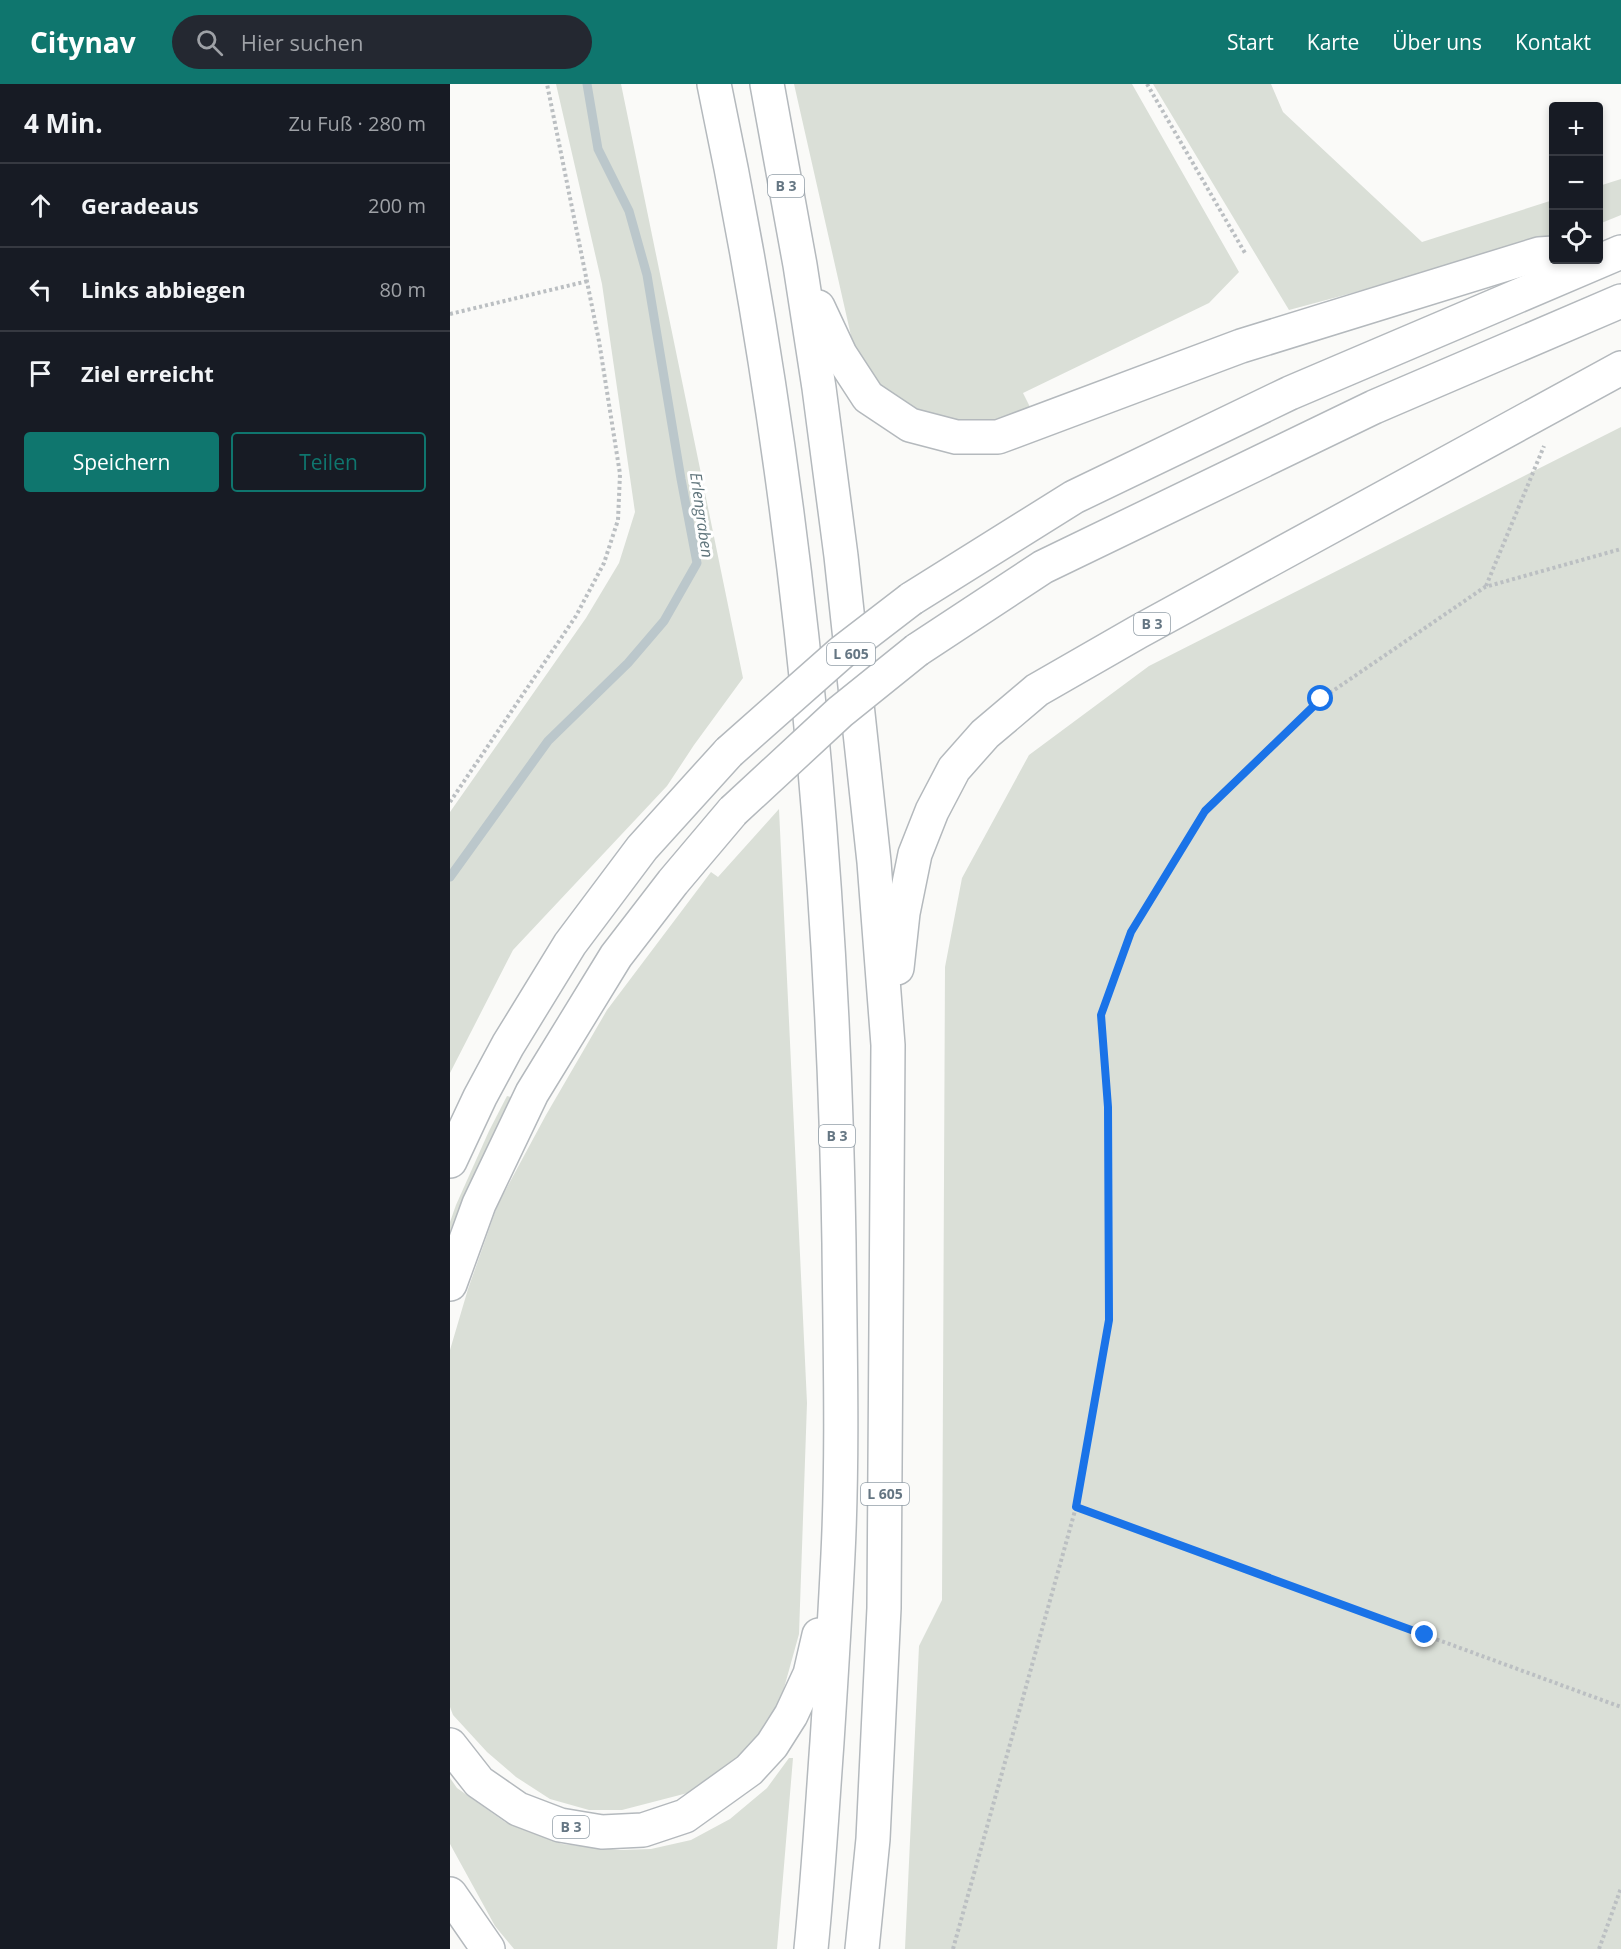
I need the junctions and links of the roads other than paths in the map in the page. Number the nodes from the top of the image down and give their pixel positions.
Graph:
1 (714, 84) edge
2 (767, 84) edge
3 (1621, 246) edge
4 (1603, 248) edge
5 (1621, 252) edge
6 (1549, 253) edge
7 (800, 265) junction
8 (1621, 301) edge
9 (1621, 368) edge
10 (888, 1045) junction
11 (450, 1161) edge
12 (450, 1284) edge
13 (838, 1551) junction
14 (450, 1745) edge
15 (450, 1894) edge
16 (488, 1949) edge
17 (811, 1949) edge
18 (862, 1949) edge

1 - 13 highway, B 3
2 - 7 highway, B 3
3 - 4 highway
5 - 11 highway, bridge
6 - 7 highway, B 3
7 - 10 highway, L 605
8 - 12 highway, bridge
9 - 10 highway, B 3
10 - 18 highway, L 605
13 - 14 highway, B 3
13 - 17 highway
15 - 16 highway

